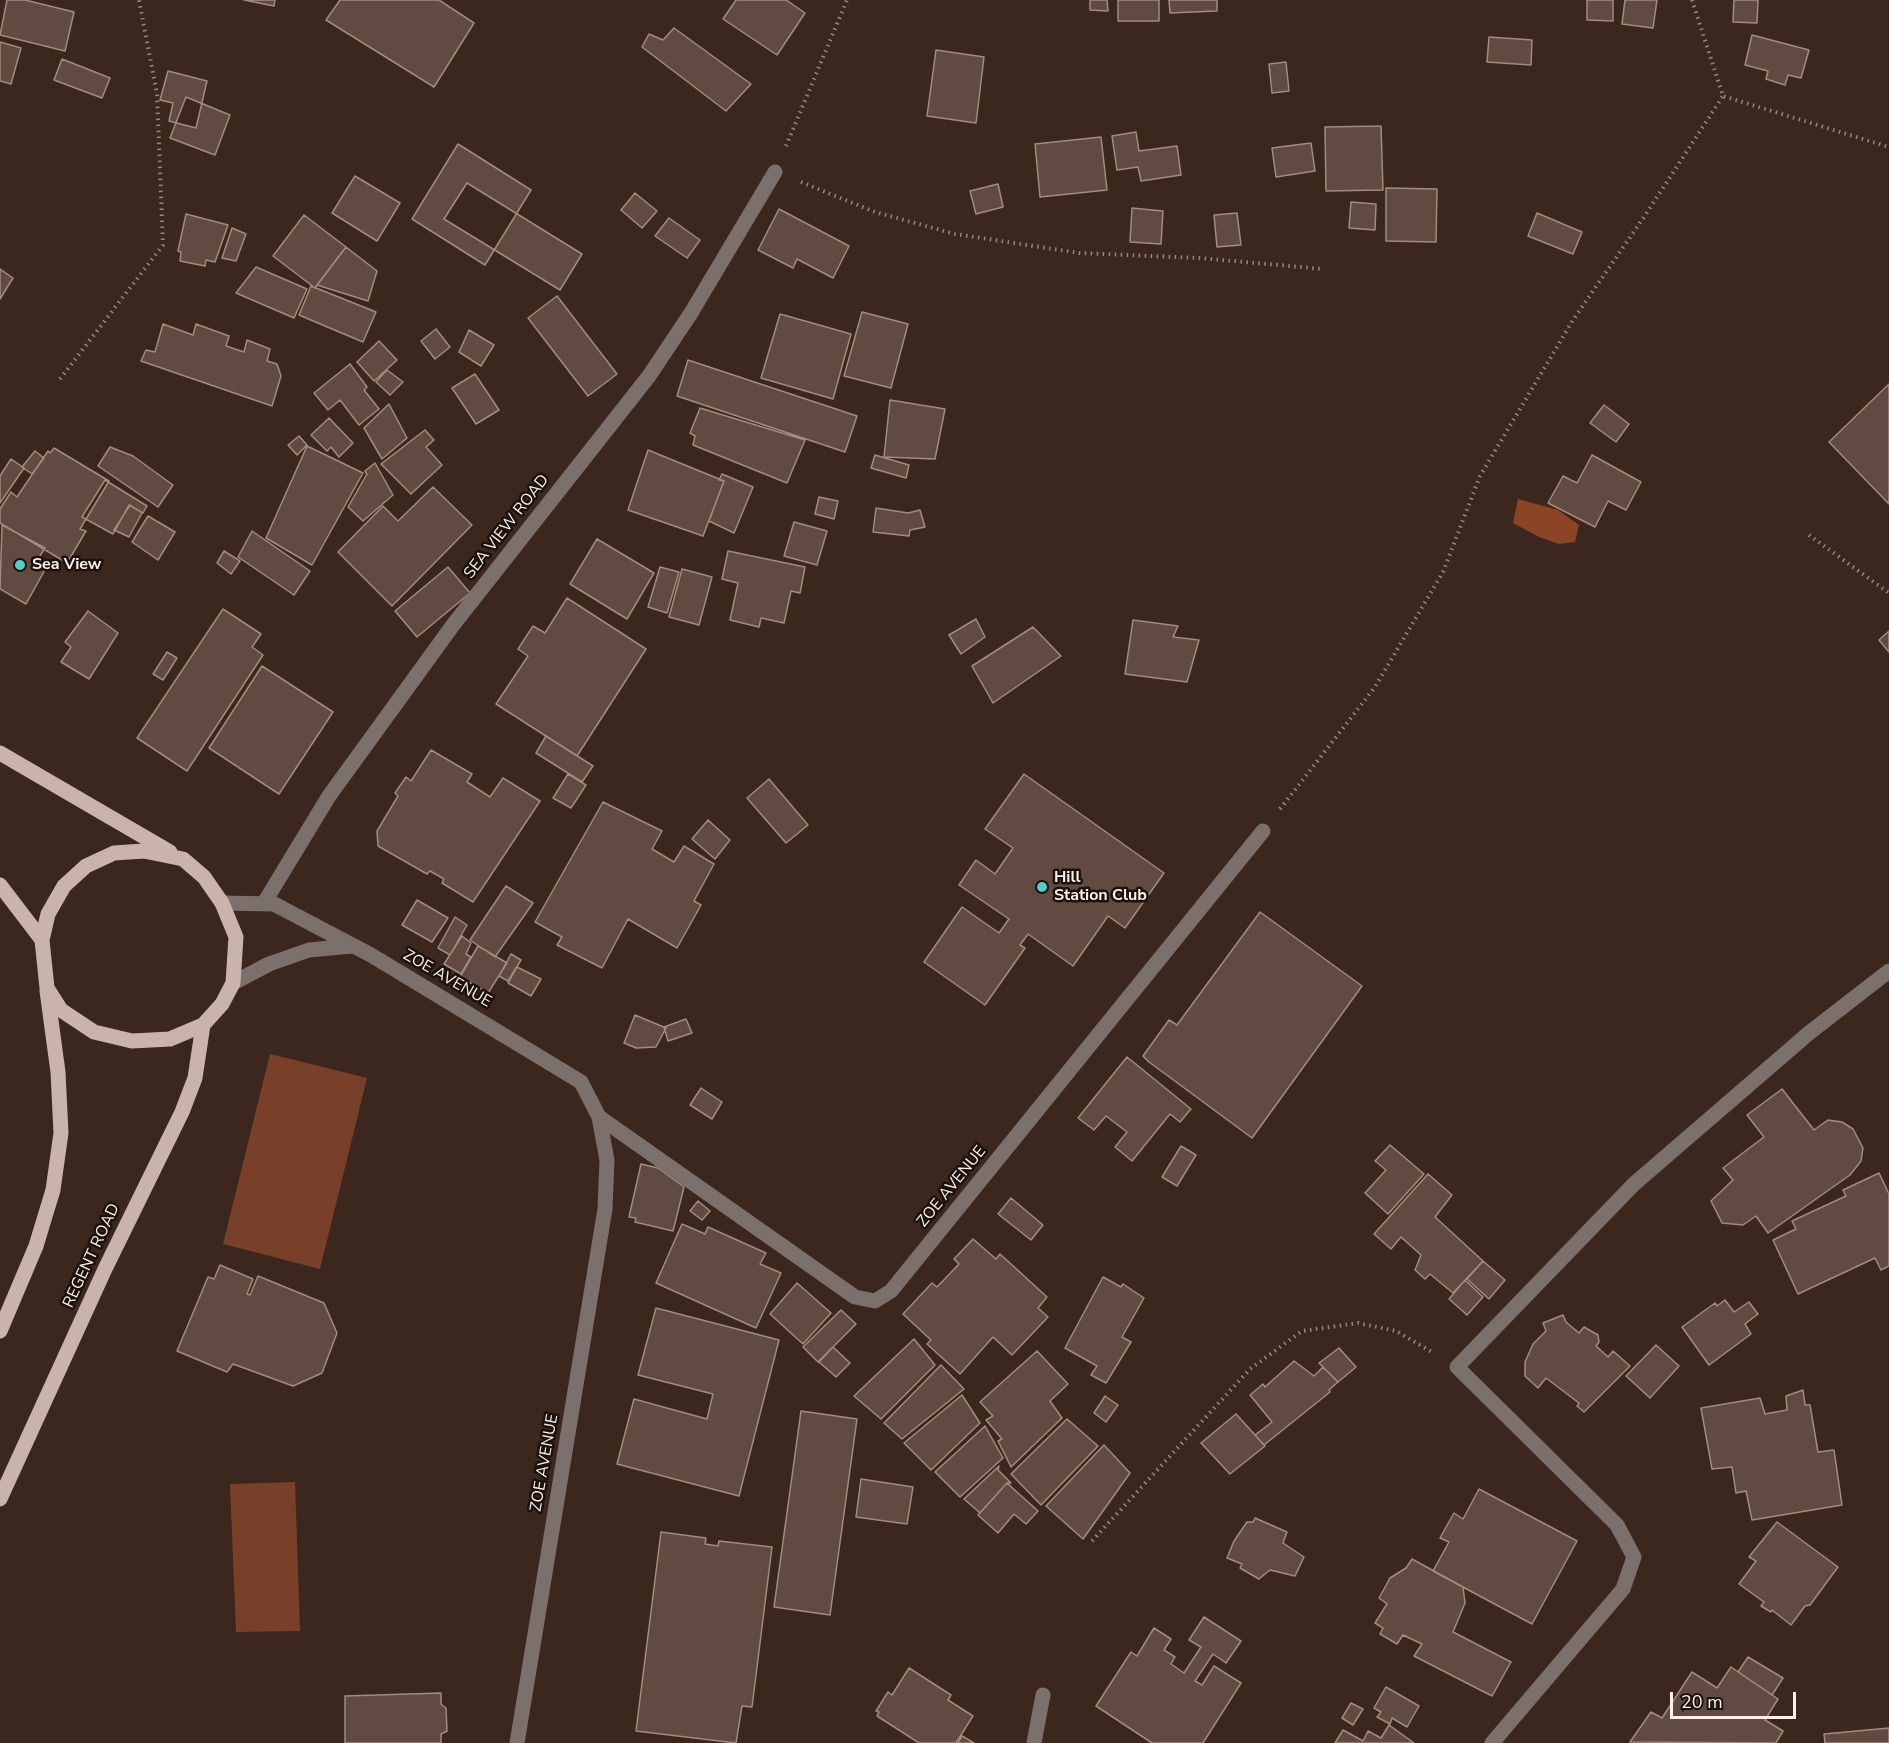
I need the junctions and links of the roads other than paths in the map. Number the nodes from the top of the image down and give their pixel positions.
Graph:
1 (776, 172) road end
2 (0, 753) edge
3 (1263, 831) road end
4 (183, 860) junction
5 (0, 885) edge
6 (222, 903) junction
7 (264, 903) junction
8 (42, 940) junction
9 (352, 946) junction
10 (1889, 971) edge
11 (233, 983) junction
12 (47, 988) junction
13 (203, 1025) junction
14 (599, 1117) junction
15 (0, 1331) edge
16 (0, 1499) edge
17 (1043, 1695) dead end
18 (517, 1743) edge
19 (1034, 1743) edge
20 (1492, 1743) edge

1 - 7 street, SEA VIEW ROAD
2 - 4 main road
3 - 14 street, ZOE AVENUE
4 - 6 main road
4 - 8 main road
5 - 8 main road
6 - 7 street, ZOE AVENUE
6 - 11 main road
7 - 9 street, ZOE AVENUE
8 - 12 main road
9 - 11 street
9 - 14 street, ZOE AVENUE
10 - 20 street
11 - 13 main road
12 - 13 main road
12 - 15 main road
13 - 16 main road, REGENT ROAD
14 - 18 street, ZOE AVENUE
17 - 19 street

